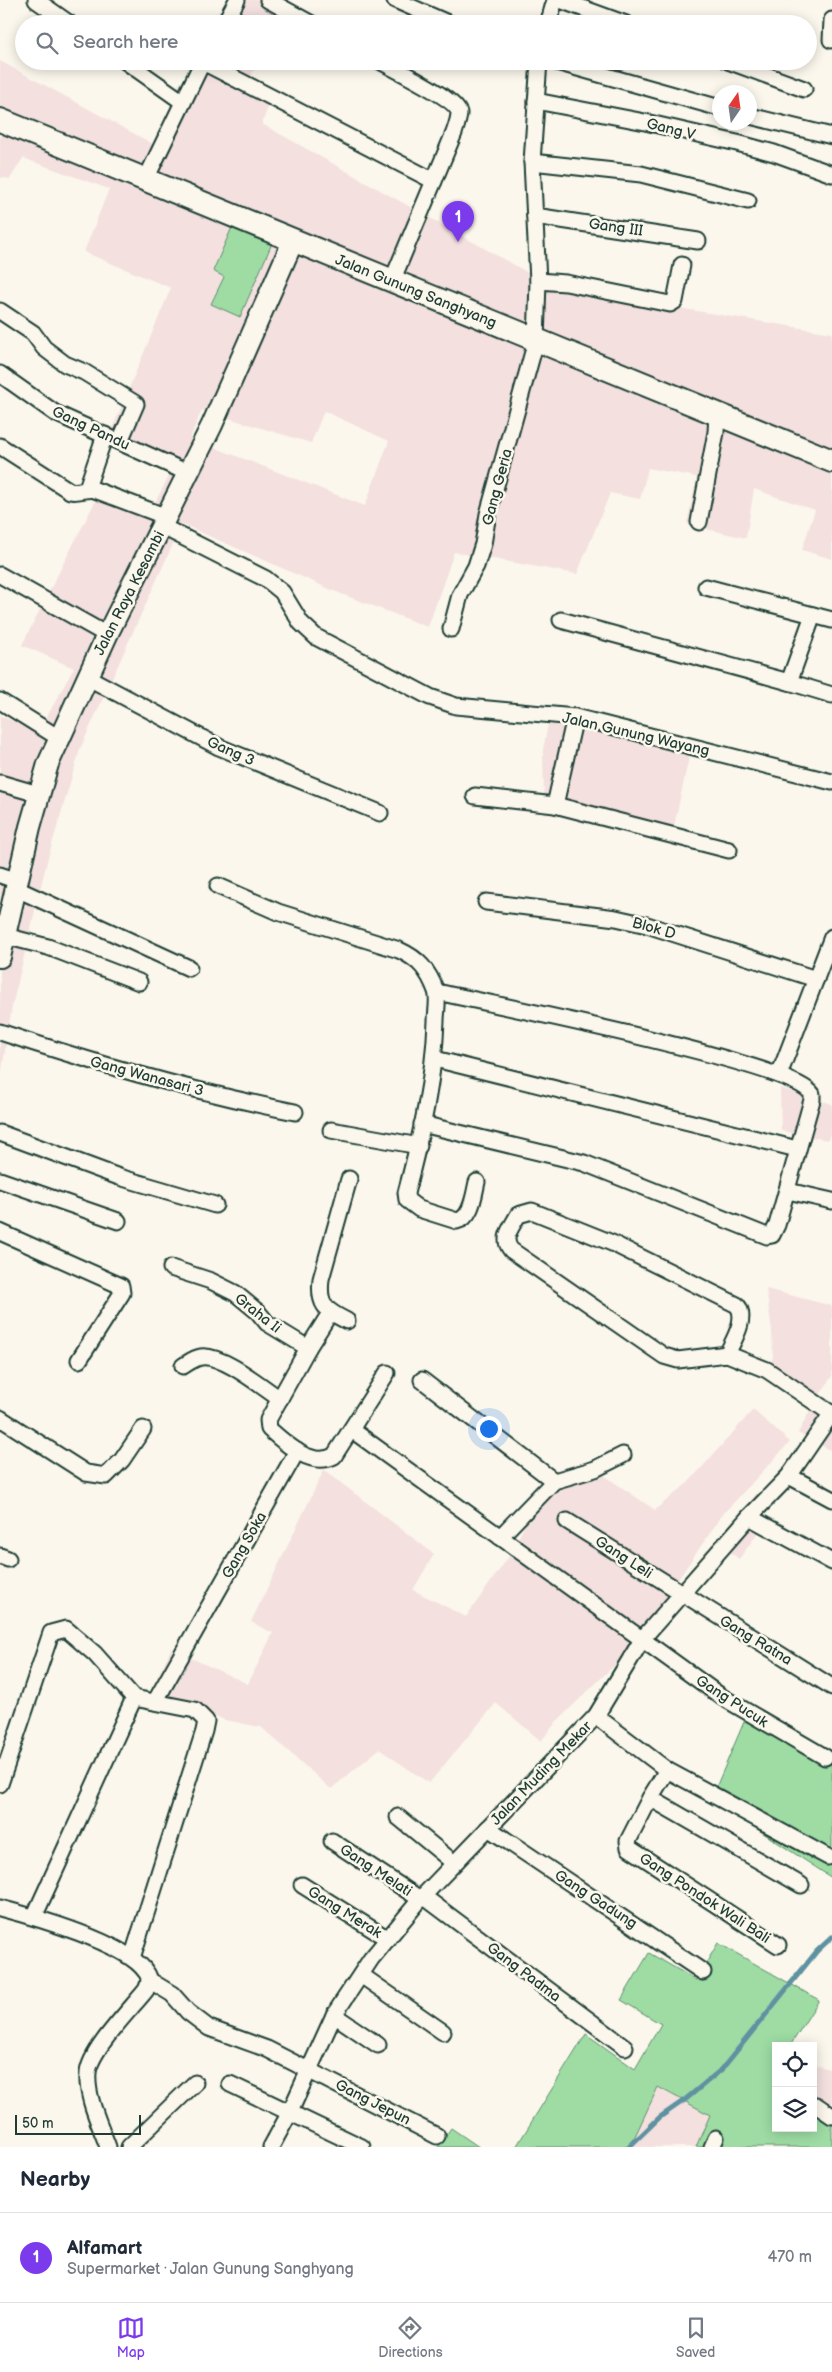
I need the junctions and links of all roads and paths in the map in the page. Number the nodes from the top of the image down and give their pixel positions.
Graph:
1 (36, 0) edge
2 (237, 0) edge
3 (268, 0) edge
4 (395, 0) edge
5 (555, 0) edge
6 (560, 0) edge
7 (57, 15) edge
8 (229, 15) edge
9 (296, 15) edge
10 (429, 15) edge
11 (551, 15) edge
12 (601, 15) edge
13 (832, 20) edge
14 (831, 40) edge
15 (138, 70) edge
16 (199, 70) edge
17 (220, 70) edge
18 (396, 70) edge
19 (538, 70) edge
20 (585, 70) edge
21 (752, 70) edge
22 (804, 89) dead end
23 (536, 101) junction
24 (183, 102) junction
25 (712, 106) edge
26 (757, 118) edge
27 (0, 120) edge
28 (832, 136) edge
29 (532, 162) junction
30 (832, 174) edge
31 (146, 180) junction
32 (434, 182) junction
33 (748, 201) dead end
34 (535, 216) junction
35 (294, 241) junction
36 (698, 241) dead end
37 (682, 265) dead end
38 (392, 281) junction
39 (538, 281) junction
40 (0, 311) edge
41 (536, 341) junction
42 (0, 374) edge
43 (717, 414) junction
44 (105, 435) junction
45 (120, 441) junction
46 (0, 446) edge
47 (832, 461) edge
48 (188, 473) junction
49 (87, 488) junction
50 (165, 522) junction
51 (699, 522) dead end
52 (0, 575) edge
53 (706, 587) dead end
54 (813, 615) junction
55 (561, 620) dead end
56 (832, 620) edge
57 (451, 629) dead end
58 (107, 635) junction
59 (87, 678) junction
60 (789, 682) junction
61 (832, 695) edge
62 (0, 701) edge
63 (575, 717) junction
64 (59, 738) junction
65 (832, 782) edge
66 (0, 783) edge
67 (38, 794) junction
68 (475, 796) dead end
69 (555, 805) junction
70 (380, 812) dead end
71 (729, 850) dead end
72 (12, 882) edge
73 (218, 886) dead end
74 (486, 902) dead end
75 (5, 936) junction
76 (832, 937) edge
77 (0, 957) edge
78 (189, 968) dead end
79 (816, 979) junction
80 (139, 982) dead end
81 (437, 992) junction
82 (0, 1032) edge
83 (435, 1059) junction
84 (778, 1075) junction
85 (296, 1112) dead end
86 (422, 1124) junction
87 (331, 1130) dead end
88 (0, 1133) edge
89 (419, 1146) junction
90 (798, 1149) junction
91 (349, 1179) dead end
92 (0, 1180) edge
93 (477, 1182) dead end
94 (788, 1190) junction
95 (832, 1201) edge
96 (215, 1204) dead end
97 (118, 1221) dead end
98 (0, 1232) edge
99 (171, 1268) dead end
100 (330, 1313) junction
101 (347, 1321) dead end
102 (308, 1348) junction
103 (727, 1354) junction
104 (79, 1360) dead end
105 (183, 1366) dead end
106 (387, 1373) dead end
107 (422, 1380) dead end
108 (280, 1399) junction
109 (832, 1413) edge
110 (0, 1418) edge
111 (143, 1429) dead end
112 (352, 1430) junction
113 (297, 1451) junction
114 (623, 1455) dead end
115 (789, 1476) junction
116 (554, 1481) junction
117 (832, 1499) edge
118 (749, 1517) junction
119 (567, 1521) dead end
120 (500, 1537) junction
121 (832, 1562) edge
122 (680, 1594) junction
123 (643, 1638) junction
124 (832, 1687) edge
125 (134, 1698) junction
126 (155, 1702) junction
127 (596, 1716) junction
128 (825, 1757) dead end
129 (667, 1770) junction
130 (0, 1784) edge
131 (650, 1798) junction
132 (398, 1817) dead end
133 (488, 1828) junction
134 (332, 1841) dead end
135 (828, 1857) dead end
136 (454, 1863) junction
137 (302, 1885) dead end
138 (801, 1885) dead end
139 (422, 1898) junction
140 (0, 1908) edge
141 (34, 1917) junction
142 (388, 1939) junction
143 (778, 1945) dead end
144 (132, 1958) junction
145 (704, 1972) dead end
146 (361, 1975) junction
147 (150, 1980) junction
148 (334, 2015) junction
149 (443, 2032) dead end
150 (378, 2045) dead end
151 (625, 2047) dead end
152 (309, 2069) junction
153 (195, 2083) dead end
154 (230, 2084) dead end
155 (817, 2106) edge
156 (289, 2114) junction
157 (832, 2116) edge
158 (437, 2136) dead end
159 (108, 2147) edge
160 (128, 2147) edge
161 (271, 2147) edge
162 (362, 2147) edge

1 - 7 street
2 - 8 street
3 - 9 street
4 - 10 street
5 - 11 street
6 - 12 street
13 - 14 street
15 - 24 street
16 - 24 street
17 - 32 street
18 - 32 street
19 - 23 street, Gang Geria
20 - 25 street
21 - 22 street
23 - 29 street, Gang Geria
23 - 30 street, Gang V
24 - 31 street
26 - 28 street
27 - 31 main road, Jalan Gunung Sanghyang
29 - 33 street
29 - 34 street, Gang Geria
31 - 35 main road, Jalan Gunung Sanghyang
32 - 38 street
34 - 36 street, Gang III
34 - 39 street, Gang Geria
35 - 38 main road, Jalan Gunung Sanghyang
35 - 48 street, Jalan Raya Kesambi
37 - 39 street
38 - 41 main road, Jalan Gunung Sanghyang
39 - 41 street, Gang Geria
40 - 45 street
41 - 43 main road, Jalan Gunung Sanghyang
41 - 57 street, Gang Geria
42 - 44 street, Gang Pandu
43 - 47 main road, Jalan Gunung Sanghyang
43 - 51 street
44 - 45 street, Gang Pandu
44 - 49 street
45 - 48 street, Gang Pandu
46 - 49 street
48 - 50 street, Jalan Raya Kesambi
49 - 50 street, Jalan Gunung Wayang
50 - 58 street, Jalan Raya Kesambi
50 - 63 street, Jalan Gunung Wayang
52 - 58 street
53 - 54 street
54 - 56 street
54 - 60 street
55 - 60 street
58 - 59 street, Jalan Raya Kesambi
59 - 64 street, Jalan Raya Kesambi
59 - 70 street, Gang 3
60 - 61 street
62 - 64 street
63 - 65 street, Jalan Gunung Wayang
63 - 69 street
64 - 67 street, Jalan Raya Kesambi
66 - 67 street
67 - 72 street, Jalan Raya Kesambi
68 - 69 street
69 - 71 street
72 - 75 street, Jalan Raya Kesambi
72 - 78 street
73 - 81 street
74 - 79 street, Blok D
75 - 77 street, Jalan Raya Kesambi
75 - 80 street
76 - 79 street
79 - 84 street
81 - 83 street
81 - 84 street
82 - 85 street, Gang Wanasari 3
83 - 86 street
83 - 90 street
84 - 90 street
86 - 89 street
86 - 94 street
87 - 89 street
88 - 96 street
89 - 93 street
90 - 94 street
91 - 100 street
92 - 97 street
94 - 95 street
98 - 104 street
99 - 102 street, Graha Ii
100 - 101 street
100 - 102 street
102 - 108 street
103 - 103 street
103 - 109 street
105 - 108 street
106 - 112 street
107 - 116 street
108 - 113 street
109 - 115 street, Jalan Muding Mekar
110 - 111 street
112 - 113 street
112 - 120 street
113 - 126 street, Gang Soka
114 - 116 street
115 - 117 street
115 - 118 street, Jalan Muding Mekar
116 - 120 street
118 - 121 street
118 - 122 street, Jalan Muding Mekar
119 - 122 street, Gang Leli
120 - 123 street
122 - 123 street, Jalan Muding Mekar
122 - 124 street, Gang Ratna
123 - 127 street, Jalan Muding Mekar
123 - 128 street, Gang Pucuk
125 - 126 street
125 - 130 street
125 - 141 street
126 - 144 street
127 - 129 street
127 - 133 street, Jalan Muding Mekar
129 - 131 street, Gang Pondok Wali Bali
129 - 135 street
131 - 138 street
131 - 143 street, Gang Pondok Wali Bali
132 - 136 street
133 - 136 street, Jalan Muding Mekar
133 - 145 street, Gang Gadung
134 - 139 street, Gang Melati
136 - 139 street, Jalan Muding Mekar
137 - 142 street, Gang Merak
139 - 142 street, Jalan Muding Mekar
139 - 151 street, Gang Padma
140 - 141 street
141 - 144 street
142 - 146 street, Jalan Muding Mekar
144 - 147 street, Gang Jepun
146 - 148 street, Jalan Muding Mekar
146 - 149 street
147 - 152 street, Gang Jepun
147 - 159 street
148 - 150 street
148 - 152 street, Jalan Muding Mekar
152 - 156 street, Jalan Muding Mekar
152 - 158 street, Gang Jepun
153 - 160 street
154 - 156 street
155 - 157 street
156 - 161 street, Jalan Muding Mekar
156 - 162 street

